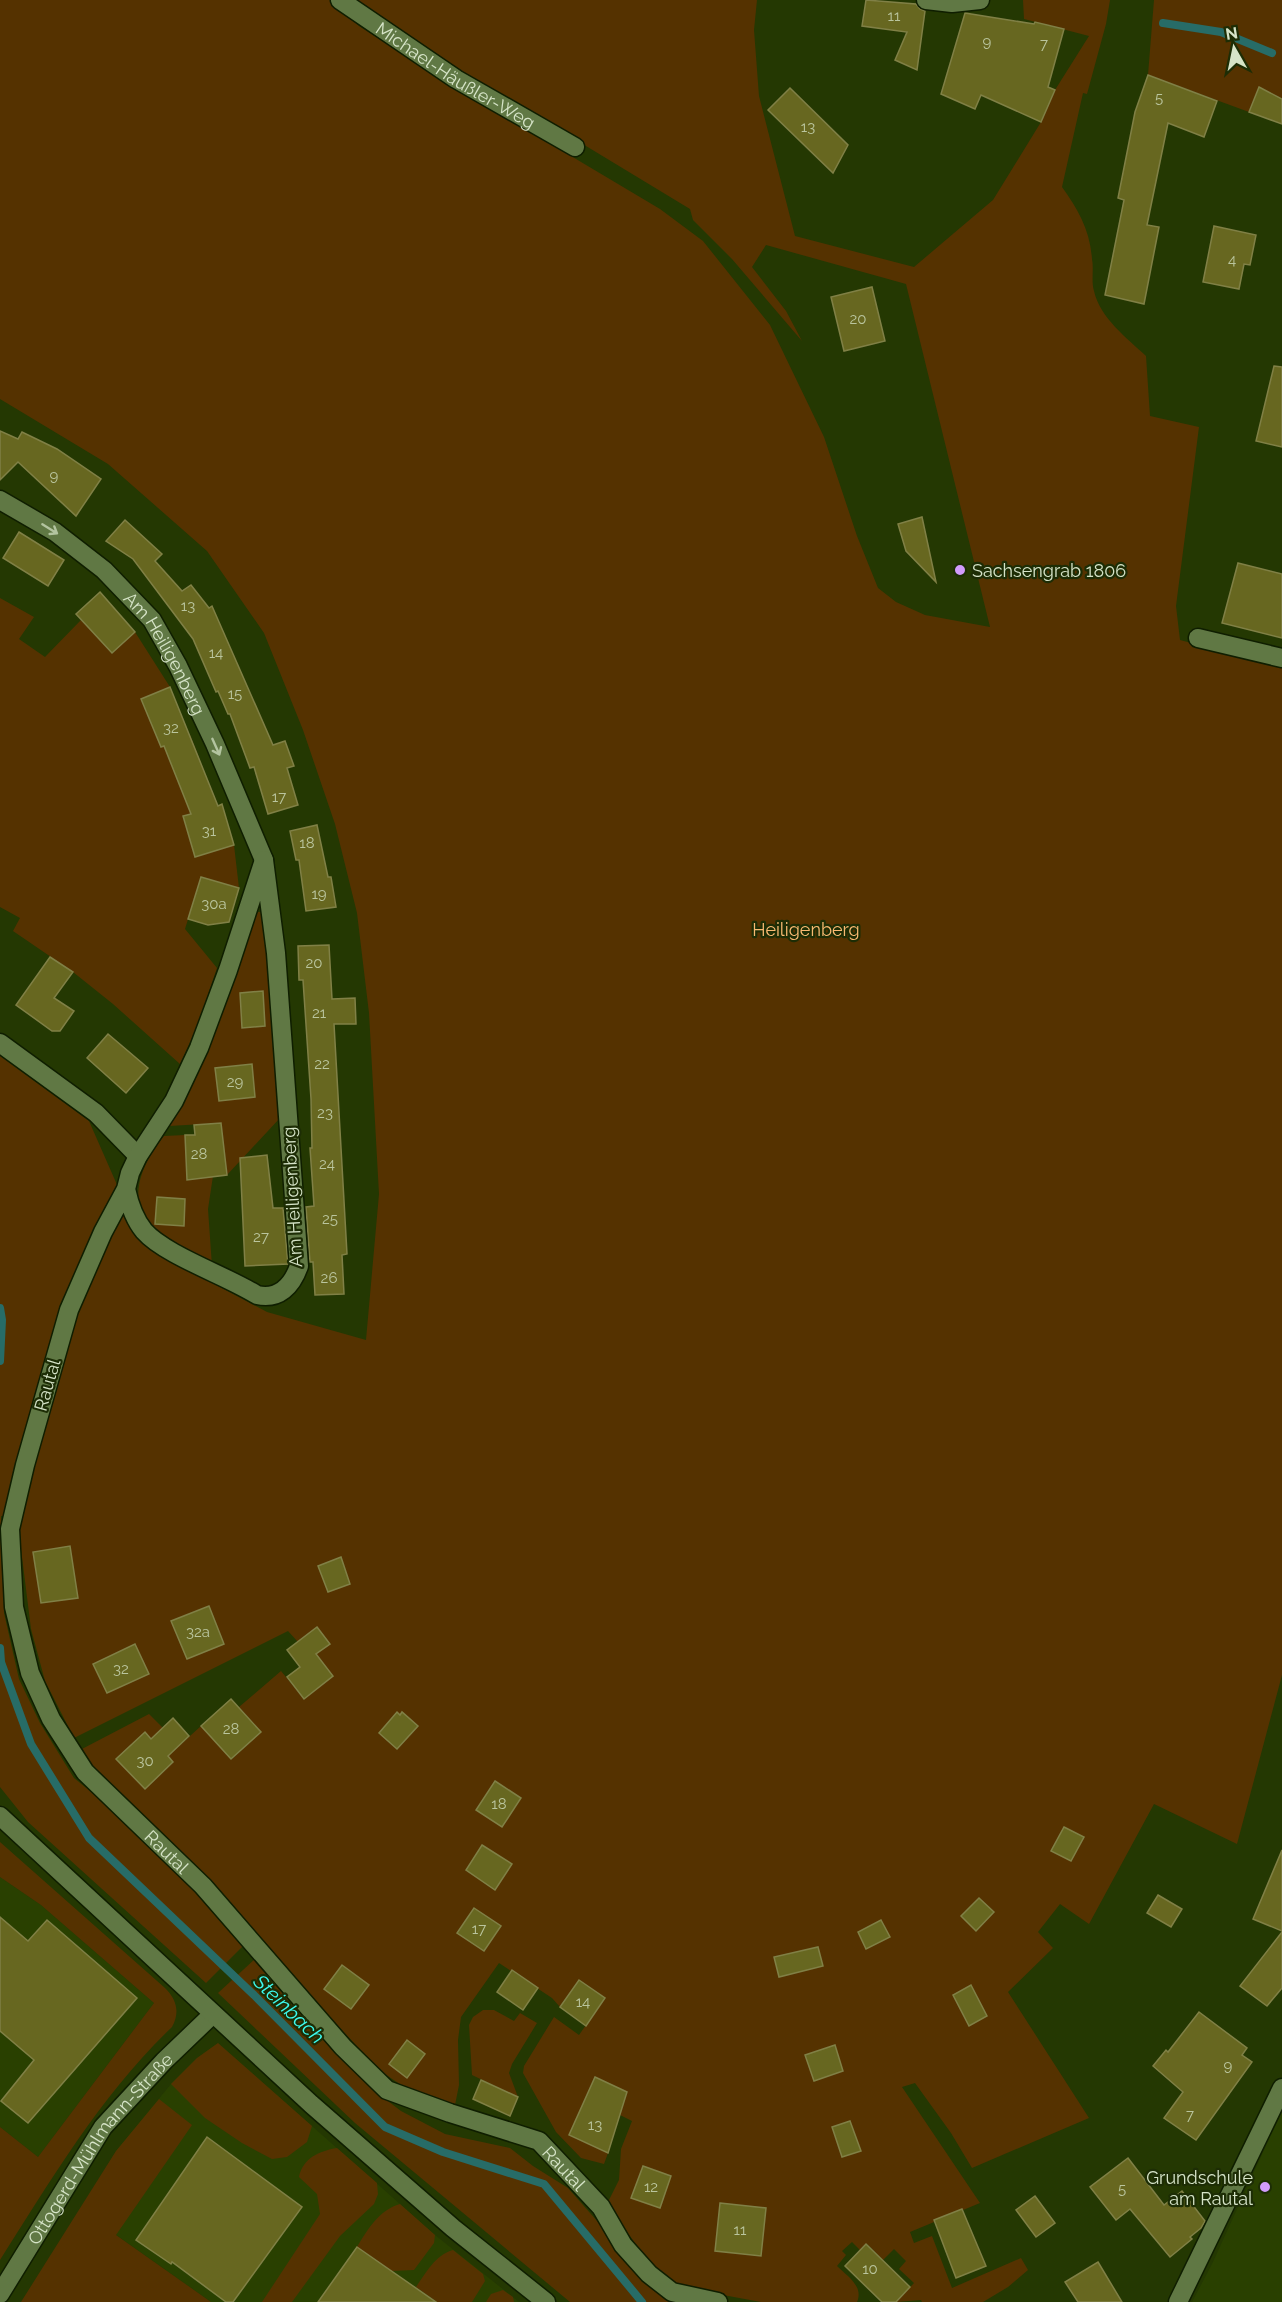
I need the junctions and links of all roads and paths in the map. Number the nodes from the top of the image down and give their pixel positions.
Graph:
1 (340, 0) edge
2 (926, 0) edge
3 (980, 0) edge
4 (575, 147) dead end
5 (0, 500) edge
6 (1198, 638) dead end
7 (1282, 658) edge
8 (264, 860) junction
9 (0, 1043) edge
10 (138, 1156) junction
11 (126, 1189) junction
12 (0, 1816) edge
13 (213, 2014) junction
14 (1282, 2088) edge
15 (0, 2294) edge
16 (546, 2302) edge
17 (718, 2302) edge
18 (1178, 2302) edge

1 - 4 street, Michael-Häußler-Weg
2 - 3 street
5 -> 8 street, Am Heiligenberg
6 - 7 street
8 - 10 street
8 - 11 street, Am Heiligenberg
9 - 10 street
10 - 11 street
11 - 17 street, Rautal
12 - 13 street
13 - 15 street, Ottogerd-Mühlmann-Straße
13 - 16 street
14 - 18 street

